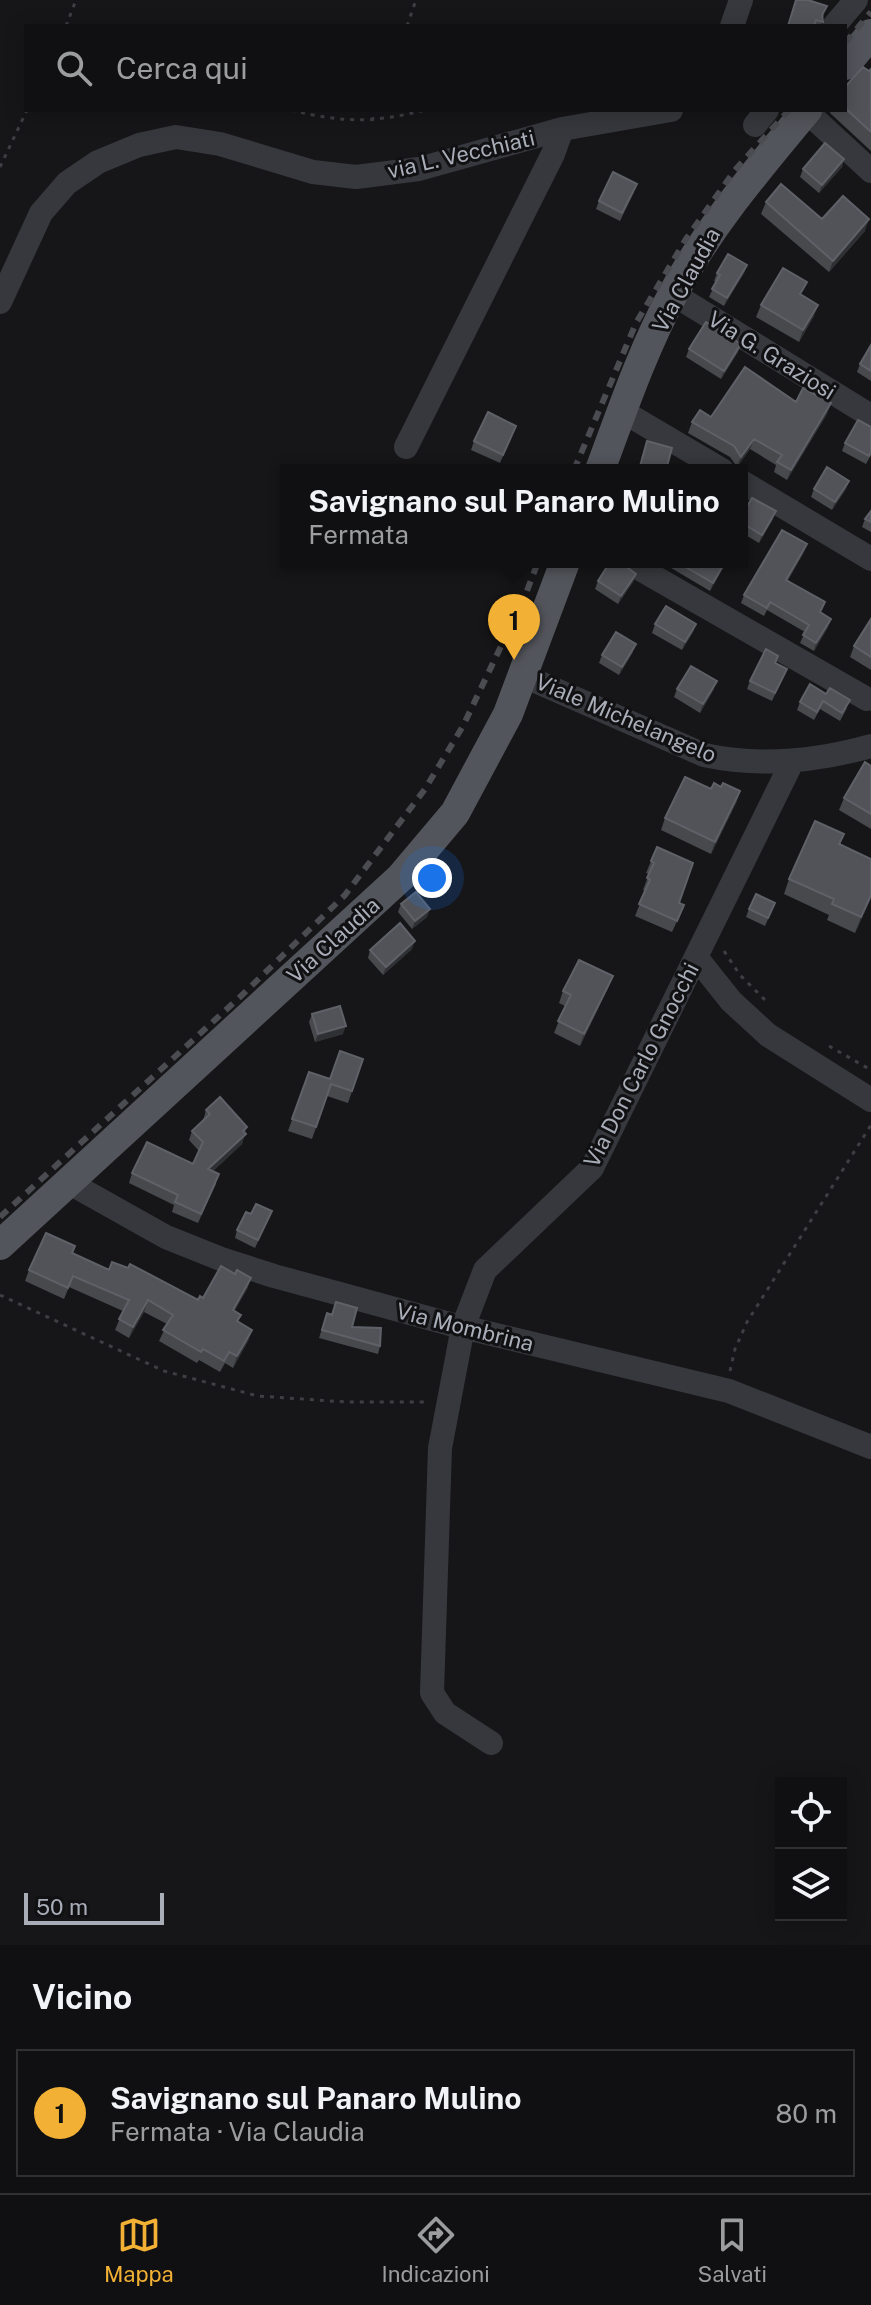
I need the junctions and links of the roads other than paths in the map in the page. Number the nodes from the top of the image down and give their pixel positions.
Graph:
1 (741, 0) edge
2 (824, 0) edge
3 (846, 12) edge
4 (733, 24) edge
5 (871, 34) edge
6 (847, 63) edge
7 (660, 112) edge
8 (805, 112) edge
9 (807, 112) edge
10 (562, 129) junction
11 (871, 171) edge
12 (673, 294) junction
13 (0, 302) edge
14 (622, 411) junction
15 (871, 416) edge
16 (406, 447) dead end
17 (602, 464) edge
18 (712, 464) edge
19 (748, 486) edge
20 (871, 559) edge
21 (563, 568) edge
22 (638, 568) edge
23 (524, 676) junction
24 (867, 699) dead end
25 (871, 746) edge
26 (792, 762) junction
27 (696, 957) junction
28 (871, 1100) edge
29 (68, 1182) junction
30 (0, 1245) edge
31 (456, 1325) junction
32 (871, 1447) edge
33 (491, 1743) dead end

1 - 4 street
2 - 3 street
5 - 6 main road
7 - 10 street, via L. Vecchiati
8 - 12 main road, Via Claudia
9 - 11 street
10 - 13 street, via L. Vecchiati
10 - 16 street
12 - 14 main road, Via Claudia
12 - 15 street, Via G. Graziosi
14 - 17 main road, Via Claudia
14 - 18 street
19 - 20 street
21 - 23 main road, Via Claudia
22 - 24 street
23 - 26 street, Viale Michelangelo
23 - 29 main road, Via Claudia
25 - 26 street, Viale Michelangelo
26 - 27 street, Via Don Carlo Gnocchi
27 - 28 street
27 - 31 street, Via Don Carlo Gnocchi
29 - 30 main road, Via Claudia
29 - 31 street, Via Mombrina
31 - 32 street, Via Mombrina
31 - 33 street, Via Don Carlo Gnocchi

